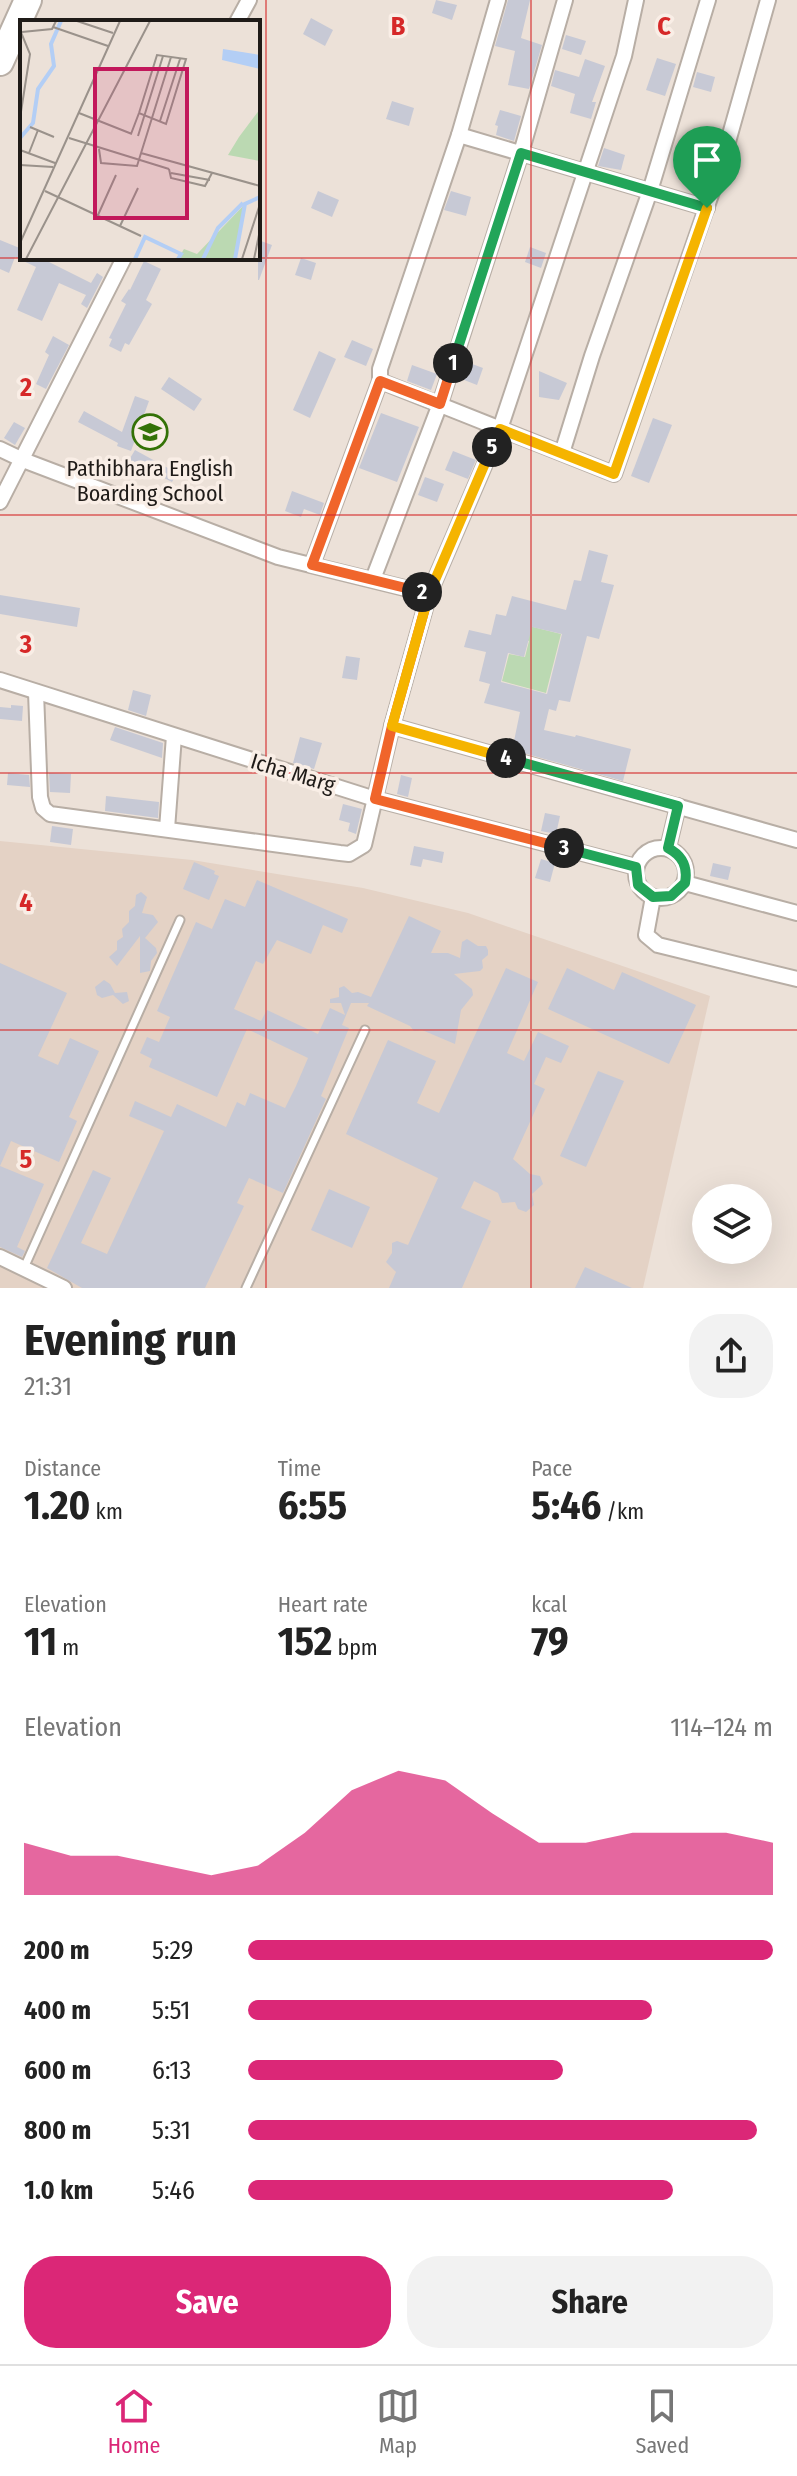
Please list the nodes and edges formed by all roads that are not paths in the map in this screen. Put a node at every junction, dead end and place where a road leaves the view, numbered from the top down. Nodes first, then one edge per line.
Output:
1 (28, 0) edge
2 (249, 0) edge
3 (498, 0) edge
4 (565, 0) edge
5 (636, 0) edge
6 (708, 0) edge
7 (768, 0) edge
8 (238, 20) edge
9 (0, 62) edge
10 (459, 135) junction
11 (521, 153) junction
12 (585, 171) junction
13 (650, 191) junction
14 (707, 208) junction
15 (123, 260) edge
16 (380, 381) junction
17 (440, 404) junction
18 (500, 429) junction
19 (0, 449) edge
20 (562, 453) junction
21 (23, 460) junction
22 (0, 502) edge
23 (312, 565) junction
24 (373, 579) junction
25 (429, 594) junction
26 (0, 680) edge
27 (36, 692) junction
28 (392, 726) junction
29 (174, 736) junction
30 (375, 799) junction
31 (678, 806) junction
32 (167, 829) junction
33 (797, 840) edge
34 (668, 848) junction
35 (636, 867) junction
36 (685, 883) junction
37 (653, 897) junction
38 (797, 913) edge
39 (180, 920) dead end
40 (797, 979) edge
41 (365, 1030) dead end
42 (0, 1257) edge
43 (24, 1269) junction
44 (64, 1288) edge
45 (246, 1288) edge

1 - 9 highway
2 - 8 street
3 - 10 street
4 - 11 street
5 - 12 street
6 - 13 street
7 - 14 street
10 - 11 street
10 - 16 street
11 - 12 street
11 - 17 street
12 - 13 street
12 - 18 street
13 - 14 street
13 - 20 street
14 - 20 street
15 - 21 street
16 - 17 street
16 - 23 street
17 - 18 street
17 - 24 street
18 - 20 street
18 - 25 street
19 - 21 street
21 - 22 street
21 - 23 street
23 - 24 street
24 - 25 street
25 - 28 street
26 - 27 street, Icha Marg
27 - 29 street, Icha Marg
27 - 32 street
28 - 30 street
28 - 31 street
29 - 30 street, Icha Marg
29 - 32 street
30 - 32 street
30 - 35 street, Icha Marg
31 - 33 street
31 - 34 street
34 - 35 street
34 - 36 street
35 - 37 street
36 - 37 street
36 - 38 street
37 - 40 street
39 - 43 lane
41 - 45 lane
42 - 43 street
43 - 44 street

